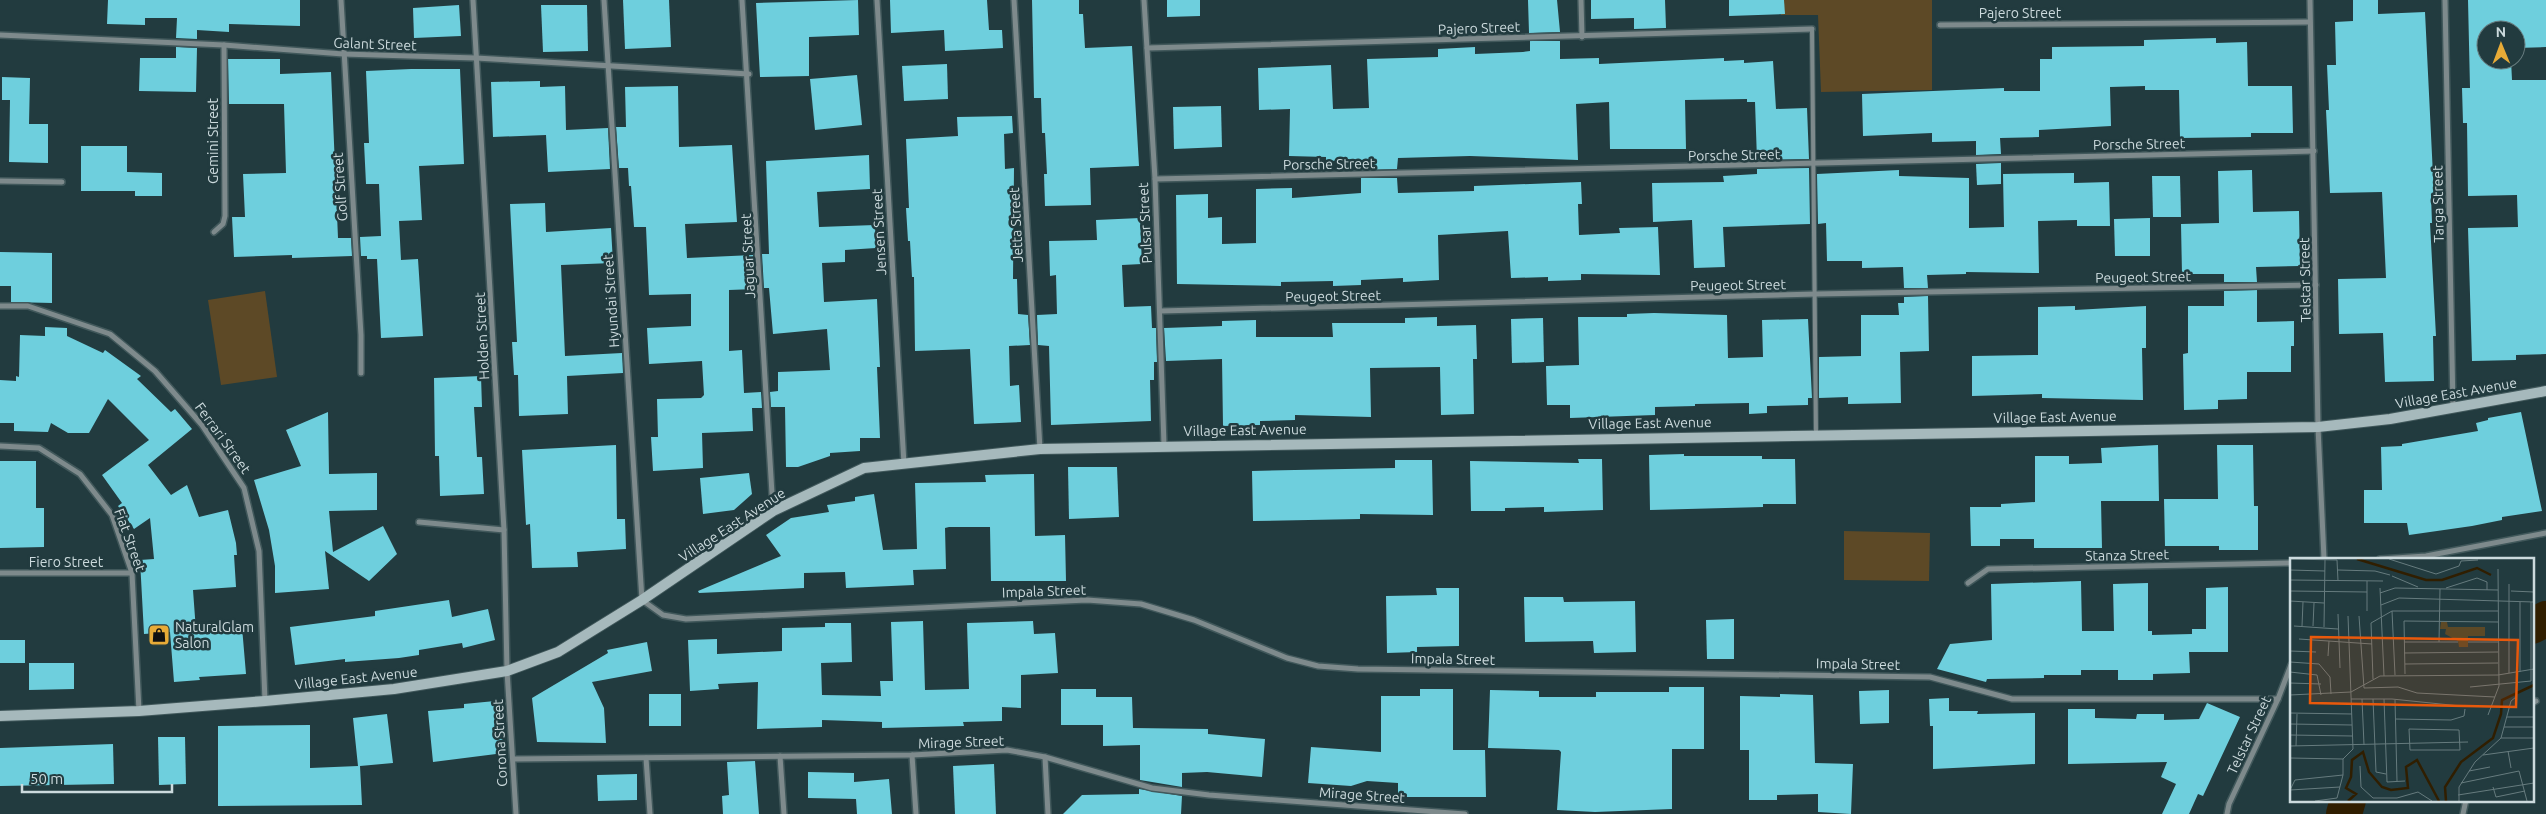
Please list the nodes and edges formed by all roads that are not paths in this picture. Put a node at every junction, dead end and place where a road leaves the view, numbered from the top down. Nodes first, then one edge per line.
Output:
1 (341, 0) edge
2 (472, 0) edge
3 (604, 0) edge
4 (742, 0) edge
5 (876, 0) edge
6 (1014, 0) edge
7 (1144, 0) edge
8 (1580, 0) edge
9 (2310, 0) edge
10 (2445, 0) edge
11 (2310, 22) junction
12 (1940, 25) dead end
13 (1812, 29) joint
14 (0, 35) edge
15 (1582, 37) junction
16 (224, 45) junction
17 (1146, 48) junction
18 (343, 54) junction
19 (476, 58) junction
20 (608, 65) junction
21 (749, 74) junction
22 (2314, 151) junction
23 (1814, 164) junction
24 (1155, 179) junction
25 (0, 181) edge
26 (62, 182) dead end
27 (214, 232) dead end
28 (2316, 285) junction
29 (1816, 294) junction
30 (0, 306) edge
31 (1160, 311) junction
32 (361, 373) dead end
33 (2546, 391) edge
34 (2453, 407) junction
35 (2318, 427) junction
36 (1816, 434) junction
37 (1164, 445) junction
38 (0, 446) edge
39 (1040, 449) junction
40 (904, 464) junction
41 (774, 511) junction
42 (419, 522) dead end
43 (504, 530) junction
44 (2546, 533) edge
45 (2324, 558) edge
46 (2395, 558) edge
47 (2290, 563) edge
48 (0, 573) edge
49 (132, 573) junction
50 (1968, 582) dead end
51 (642, 600) junction
52 (2290, 668) edge
53 (507, 671) junction
54 (2278, 699) junction
55 (265, 701) junction
56 (139, 711) junction
57 (0, 716) edge
58 (912, 755) junction
59 (780, 756) junction
60 (1045, 757) junction
61 (646, 758) junction
62 (513, 760) junction
63 (516, 814) edge
64 (650, 814) edge
65 (784, 814) edge
66 (916, 814) edge
67 (1048, 814) edge
68 (1465, 814) edge
69 (2227, 814) edge

1 - 18 street, Golf Street
2 - 19 street, Holden Street
3 - 20 street, Hyundai Street
4 - 21 street, Jaguar Street
5 - 40 street, Jensen Street
6 - 39 street, Jetta Street
7 - 17 street, Pulsar Street
8 - 15 street
9 - 11 street, Telstar Street
10 - 34 street, Targa Street
11 - 12 street, Pajero Street
11 - 22 street, Telstar Street
13 - 15 street, Pajero Street
13 - 23 lane
14 - 16 street, Galant Street
15 - 17 street, Pajero Street
16 - 18 street, Galant Street
16 - 27 street, Gemini Street
17 - 24 street, Pulsar Street
18 - 19 street, Galant Street
18 - 32 street, Golf Street
19 - 20 street, Galant Street
19 - 43 street, Holden Street
20 - 21 street, Galant Street
20 - 51 street, Hyundai Street
21 - 41 street, Jaguar Street
22 - 23 street, Porsche Street
22 - 28 street, Telstar Street
23 - 24 street, Porsche Street
23 - 29 lane
24 - 31 street, Pulsar Street
25 - 26 street
28 - 29 street, Peugeot Street
28 - 35 street, Telstar Street
29 - 31 street, Peugeot Street
29 - 36 lane
30 - 55 street, Ferrari Street
31 - 37 street, Pulsar Street
33 - 34 street, Village East Avenue
34 - 35 street, Village East Avenue
35 - 36 street, Village East Avenue
35 - 45 street, Telstar Street
36 - 37 street, Village East Avenue
37 - 39 street, Village East Avenue
38 - 49 street, Fiat Street
39 - 40 street, Village East Avenue
40 - 41 street, Village East Avenue
41 - 51 street, Village East Avenue
42 - 43 street
43 - 53 street, Holden Street
44 - 46 street
47 - 50 street, Stanza Street
48 - 49 street, Fiero Street
49 - 56 street, Fiat Street
51 - 53 street, Village East Avenue
51 - 54 street, Impala Street
52 - 54 street, Telstar Street
53 - 55 street, Village East Avenue
53 - 62 street, Corona Street
54 - 69 street, Telstar Street
55 - 56 street, Village East Avenue
56 - 57 street, Village East Avenue
58 - 59 street, Mirage Street
58 - 60 street, Mirage Street
58 - 66 street
59 - 61 street, Mirage Street
59 - 65 street
60 - 67 street
60 - 68 street, Mirage Street
61 - 62 street, Mirage Street
61 - 64 street
62 - 63 street, Corona Street

